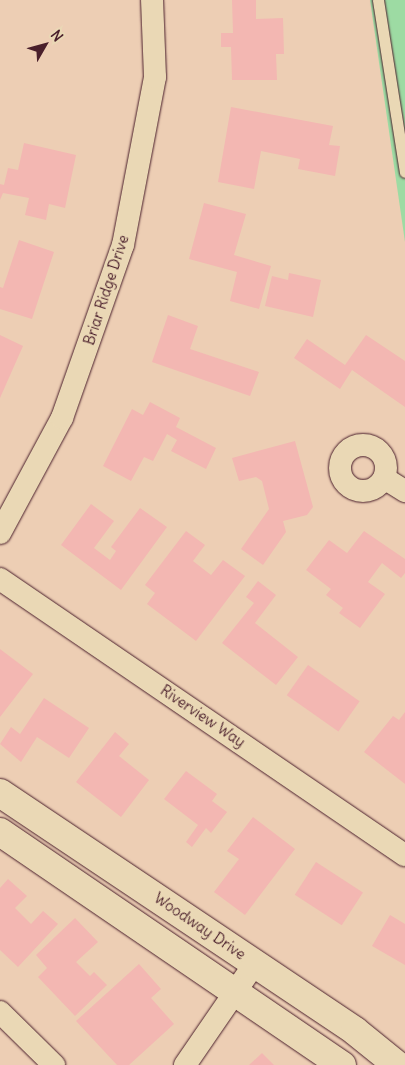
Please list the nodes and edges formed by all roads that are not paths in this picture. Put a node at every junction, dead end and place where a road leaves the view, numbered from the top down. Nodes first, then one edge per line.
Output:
1 (152, 0) edge
2 (378, 0) edge
3 (405, 172) edge
4 (384, 478) dead end
5 (405, 491) edge
6 (0, 533) edge
7 (0, 579) edge
8 (0, 793) edge
9 (0, 832) edge
10 (405, 856) edge
11 (255, 963) junction
12 (233, 994) junction
13 (0, 1012) edge
14 (54, 1065) edge
15 (184, 1065) edge
16 (342, 1065) edge
17 (397, 1065) edge

1 - 6 street, Briar Ridge Drive
2 - 3 lane
4 - 5 street
7 - 10 street, Riverview Way
8 - 11 main road, Woodway Drive
9 - 12 main road
11 - 12 street
11 - 17 main road, Woodway Drive
12 - 15 street
12 - 16 main road
13 - 14 street

